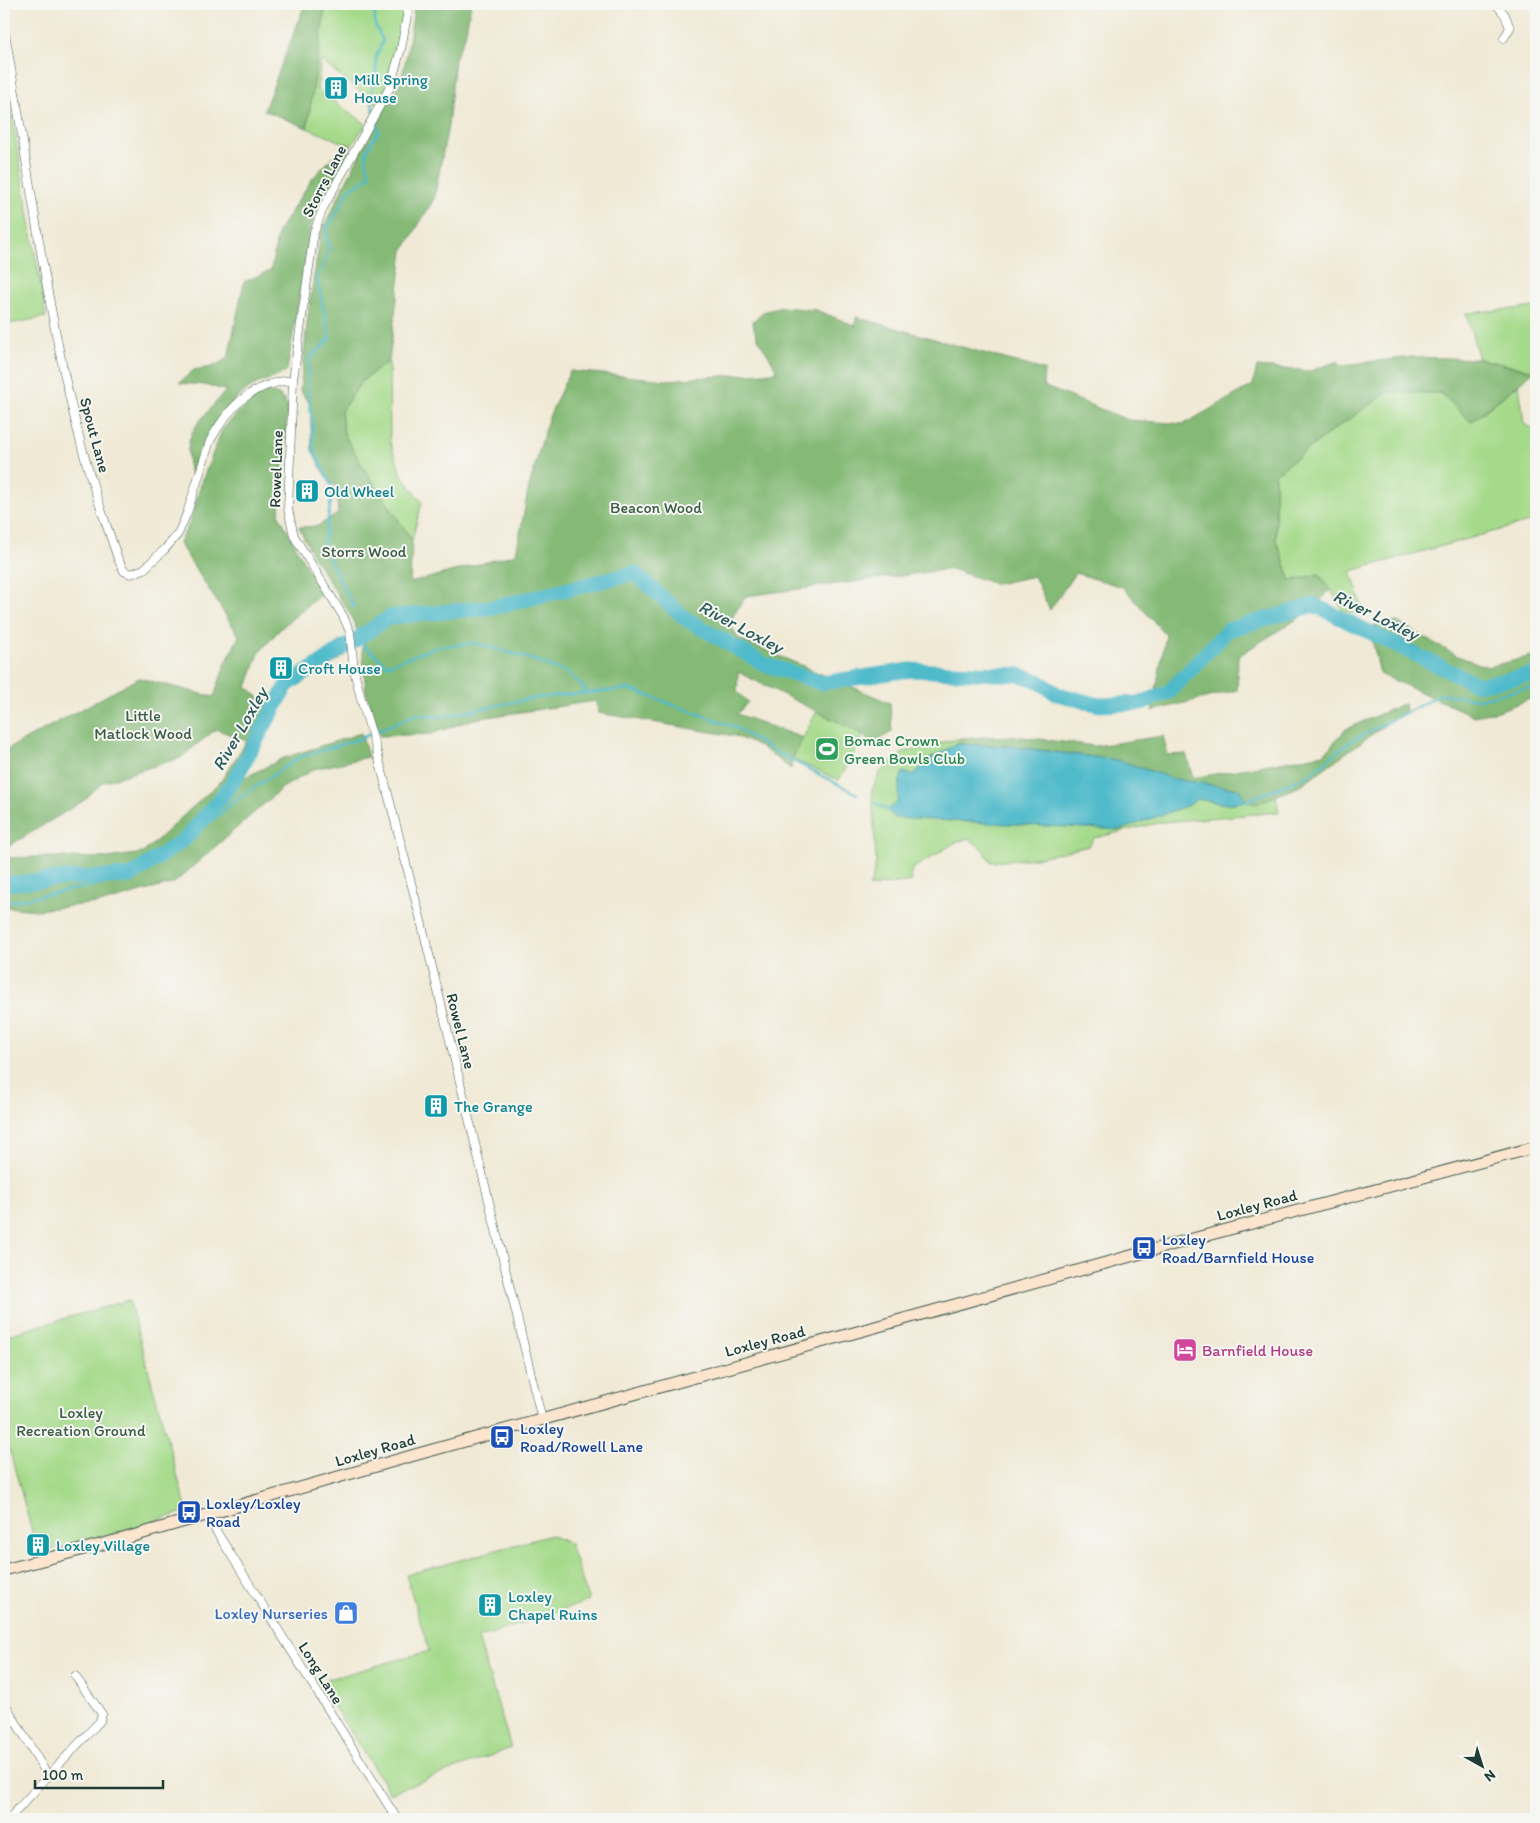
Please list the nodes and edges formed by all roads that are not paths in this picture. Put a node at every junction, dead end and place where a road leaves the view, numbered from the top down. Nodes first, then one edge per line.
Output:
1 (408, 4) edge
2 (1496, 4) edge
3 (4, 28) edge
4 (1504, 38) dead end
5 (293, 380) junction
6 (1536, 1147) edge
7 (542, 1420) junction
8 (206, 1515) junction
9 (4, 1570) edge
10 (75, 1676) dead end
11 (4, 1702) edge
12 (12, 1718) junction
13 (4, 1722) edge
14 (48, 1776) junction
15 (9, 1819) edge
16 (397, 1819) edge

1 - 5 street, Storrs Lane
2 - 4 street
3 - 5 street, Spout Lane
5 - 7 street, Rowel Lane
6 - 7 main road, Loxley Road
7 - 8 main road, Loxley Road
8 - 9 main road, Loxley Road
8 - 16 street, Long Lane
10 - 14 street
11 - 12 street
12 - 13 street
12 - 14 street
14 - 15 street

